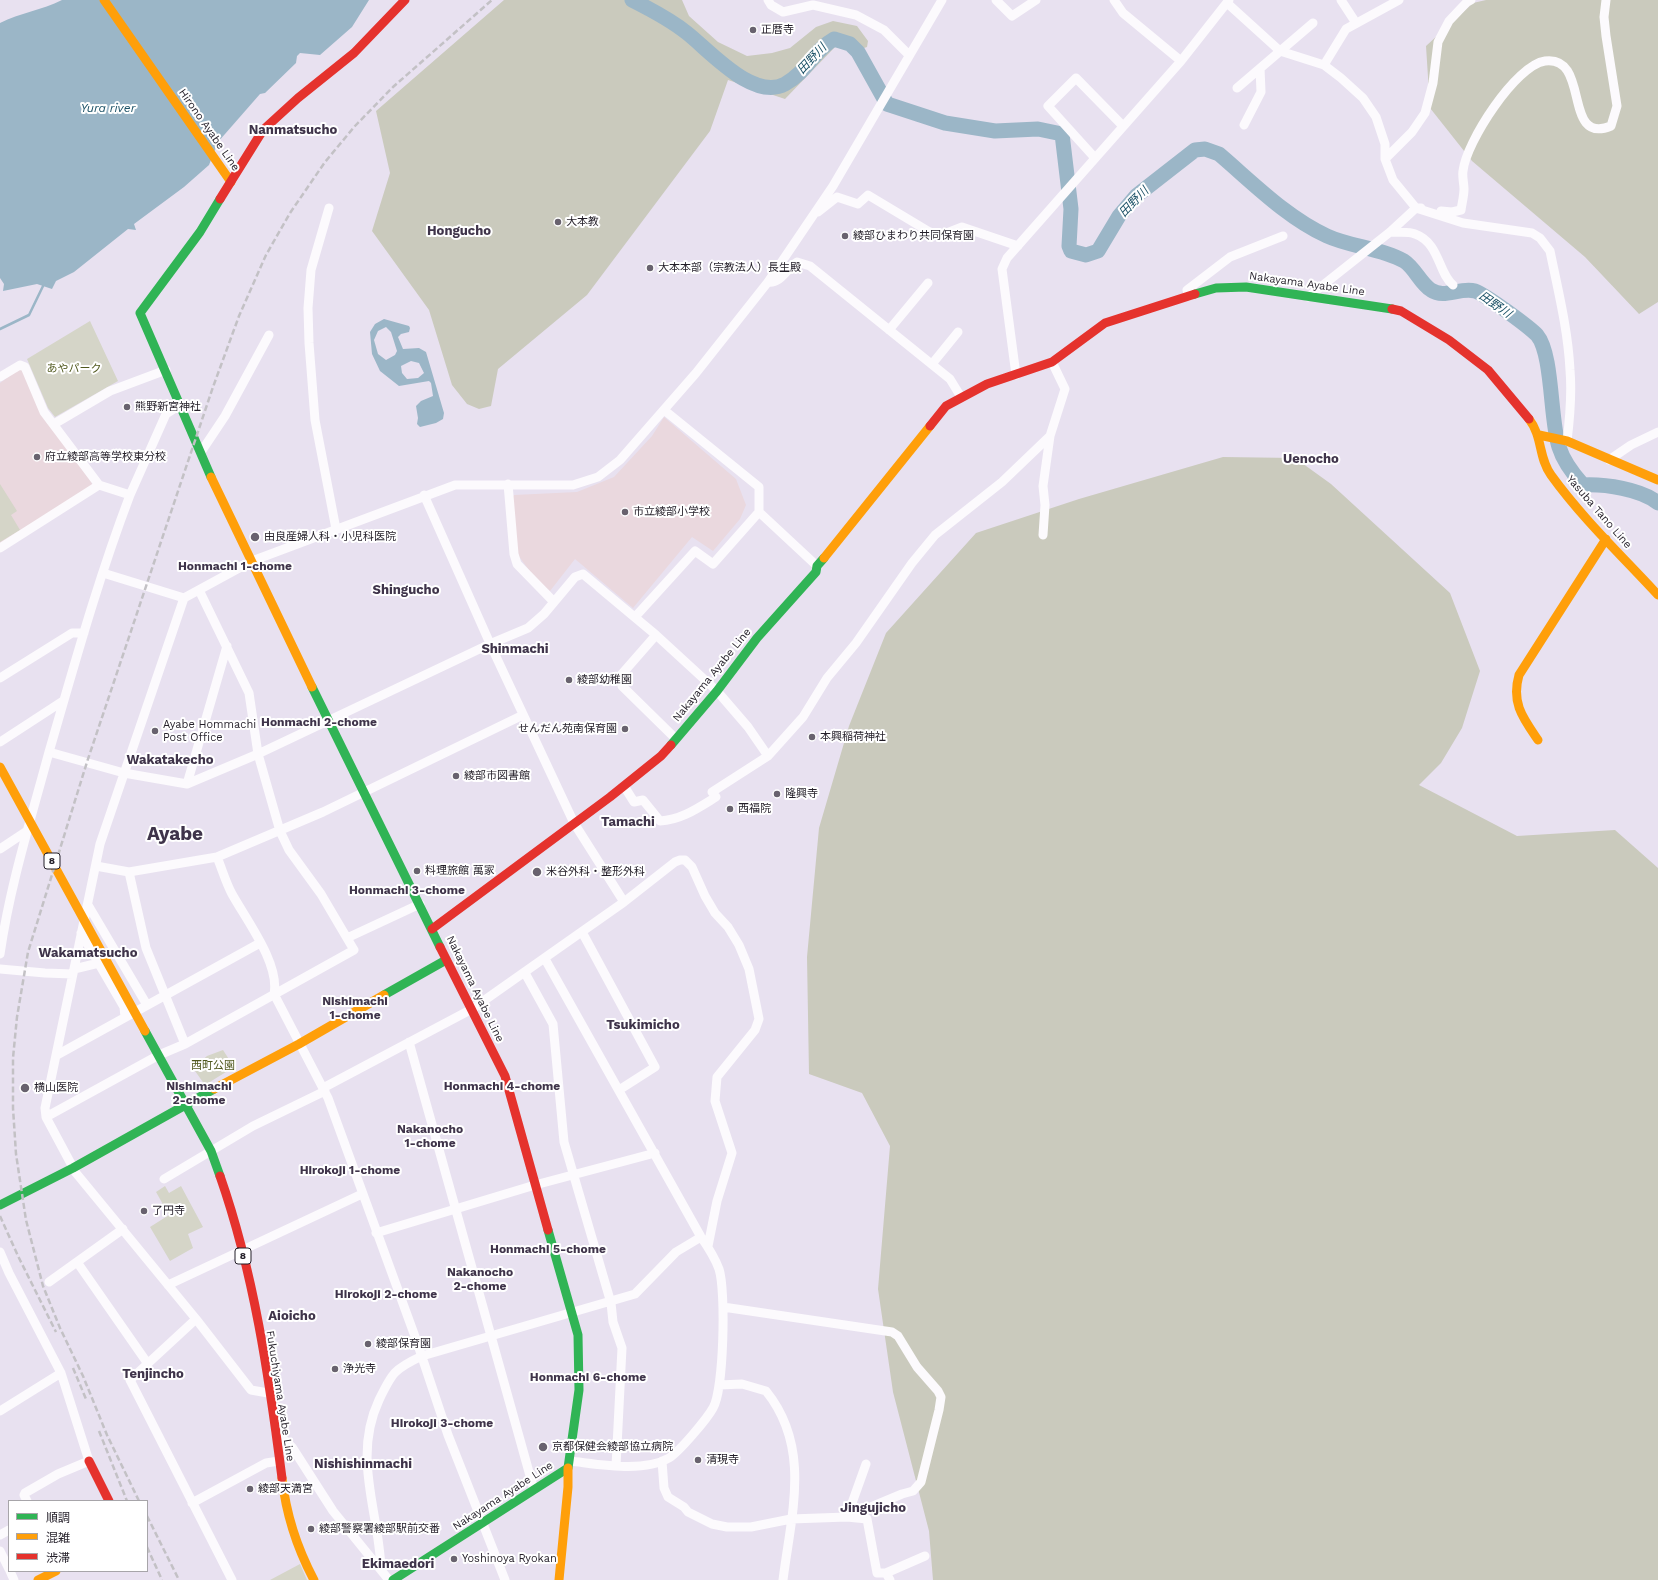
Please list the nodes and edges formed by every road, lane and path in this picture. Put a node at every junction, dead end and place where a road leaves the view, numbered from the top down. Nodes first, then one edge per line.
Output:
1 (104, 0) edge
2 (406, 0) edge
3 (768, 0) edge
4 (942, 0) edge
5 (996, 0) edge
6 (1036, 0) edge
7 (1114, 0) edge
8 (1341, 0) edge
9 (1470, 0) edge
10 (1606, 0) edge
11 (1395, 1) edge
12 (815, 2) edge
13 (1228, 2) edge
14 (1313, 23) dead end
15 (1356, 23) junction
16 (1280, 51) junction
17 (909, 55) junction
18 (1181, 61) junction
19 (1324, 65) junction
20 (1260, 68) junction
21 (1237, 88) dead end
22 (1244, 125) dead end
23 (1123, 126) junction
24 (1094, 158) junction
25 (1385, 159) junction
26 (231, 182) junction
27 (329, 208) dead end
28 (1416, 208) junction
29 (812, 216) junction
30 (1390, 232) junction
31 (1283, 236) dead end
32 (1018, 246) junction
33 (768, 282) junction
34 (928, 283) dead end
35 (1453, 285) dead end
36 (1189, 296) junction
37 (1308, 297) junction
38 (889, 330) junction
39 (958, 332) dead end
40 (269, 335) dead end
41 (1052, 362) junction
42 (932, 364) junction
43 (166, 370) junction
44 (1016, 374) junction
45 (0, 377) edge
46 (961, 396) junction
47 (180, 405) junction
48 (664, 410) junction
49 (54, 424) junction
50 (1658, 432) edge
51 (1539, 435) junction
52 (1050, 436) junction
53 (1564, 440) junction
54 (201, 452) junction
55 (1609, 460) junction
56 (1658, 480) edge
57 (99, 484) junction
58 (508, 484) junction
59 (130, 495) junction
60 (424, 495) junction
61 (759, 512) junction
62 (336, 529) junction
63 (1043, 534) dead end
64 (1606, 539) junction
65 (0, 548) edge
66 (252, 561) junction
67 (817, 566) junction
68 (102, 573) junction
69 (199, 590) junction
70 (1658, 595) edge
71 (184, 598) junction
72 (554, 602) junction
73 (635, 617) junction
74 (84, 633) junction
75 (656, 635) junction
76 (490, 644) junction
77 (227, 646) junction
78 (0, 678) edge
79 (717, 691) junction
80 (63, 701) junction
81 (523, 715) junction
82 (329, 720) junction
83 (676, 738) junction
84 (1538, 740) dead end
85 (0, 742) edge
86 (49, 752) junction
87 (258, 754) junction
88 (768, 756) junction
89 (0, 767) edge
90 (124, 773) junction
91 (187, 784) junction
92 (624, 786) junction
93 (364, 792) junction
94 (574, 823) junction
95 (27, 831) junction
96 (280, 831) junction
97 (0, 849) edge
98 (217, 857) junction
99 (96, 866) junction
100 (129, 872) junction
101 (624, 902) junction
102 (420, 904) junction
103 (88, 905) junction
104 (432, 929) junction
105 (582, 932) junction
106 (82, 933) junction
107 (347, 938) junction
108 (260, 943) junction
109 (0, 954) edge
110 (545, 959) junction
111 (102, 960) junction
112 (446, 960) junction
113 (0, 969) edge
114 (73, 972) junction
115 (525, 973) junction
116 (166, 994) junction
117 (274, 994) junction
118 (147, 1005) junction
119 (472, 1009) junction
120 (135, 1012) junction
121 (125, 1017) junction
122 (409, 1042) junction
123 (185, 1044) junction
124 (299, 1044) junction
125 (57, 1055) junction
126 (159, 1055) junction
127 (324, 1089) junction
128 (619, 1090) junction
129 (186, 1104) junction
130 (46, 1117) junction
131 (211, 1151) junction
132 (655, 1153) junction
133 (73, 1168) junction
134 (575, 1175) junction
135 (164, 1179) dead end
136 (535, 1185) junction
137 (362, 1194) junction
138 (1, 1203) edge
139 (455, 1209) junction
140 (123, 1229) junction
141 (376, 1233) junction
142 (701, 1237) junction
143 (708, 1246) junction
144 (242, 1250) junction
145 (0, 1252) edge
146 (77, 1262) junction
147 (49, 1282) dead end
148 (168, 1285) junction
149 (611, 1303) junction
150 (723, 1307) junction
151 (572, 1312) junction
152 (196, 1319) junction
153 (491, 1336) junction
154 (422, 1356) junction
155 (148, 1364) junction
156 (62, 1373) junction
157 (720, 1385) junction
158 (268, 1393) junction
159 (0, 1411) edge
160 (276, 1432) junction
161 (89, 1461) junction
162 (279, 1461) junction
163 (662, 1461) junction
164 (569, 1464) junction
165 (866, 1464) dead end
166 (616, 1466) junction
167 (534, 1490) junction
168 (26, 1500) edge
169 (108, 1500) edge
170 (192, 1503) junction
171 (847, 1517) junction
172 (791, 1519) junction
173 (484, 1522) junction
174 (0, 1551) edge
175 (925, 1556) dead end
176 (8, 1566) edge
177 (381, 1569) junction
178 (54, 1572) edge
179 (888, 1577) edge
180 (38, 1580) edge
181 (232, 1580) edge
182 (314, 1580) edge
183 (389, 1580) edge
184 (393, 1580) edge
185 (505, 1580) edge
186 (558, 1580) edge
187 (783, 1580) edge

1 - 26 main road, Hirono Ayabe Line
2 - 26 main road, Hirono Ayabe Line
3 - 12 street
4 - 17 street
5 - 6 street
7 - 18 street
8 - 15 street
9 - 25 street
10 - 28 street
11 - 15 street
12 - 17 street
13 - 16 street
13 - 18 street
14 - 16 street
15 - 19 street
16 - 19 street
16 - 20 street
17 - 29 street
18 - 23 street
19 - 25 street
20 - 21 street
20 - 22 street
23 - 24 street
23 - 24 street
24 - 32 street
25 - 28 street
26 - 43 main road
27 - 62 street
28 - 30 street
28 - 53 street
29 - 32 street
29 - 33 street
30 - 35 street
30 - 37 street
31 - 36 street
32 - 44 street
33 - 38 street
33 - 48 street
34 - 38 street
36 - 37 main road, Nakayama Ayabe Line
36 - 41 main road, Nakayama Ayabe Line
37 - 51 main road, Nakayama Ayabe Line
38 - 42 street
39 - 42 street
40 - 54 street
41 - 44 main road, Nakayama Ayabe Line
41 - 52 street
42 - 46 street
43 - 47 main road
43 - 49 street
44 - 46 main road, Nakayama Ayabe Line
45 - 49 street
46 - 67 main road, Nakayama Ayabe Line
47 - 54 main road
47 - 59 street
48 - 58 street
48 - 61 street
49 - 57 street
50 - 55 street
51 - 53 main road
51 - 64 main road, Yasuba Tano Line
52 - 63 street
52 - 88 street
53 - 55 main road
54 - 66 main road
55 - 56 main road
57 - 59 street
57 - 65 street
58 - 60 street
58 - 72 street
59 - 68 street
60 - 62 street
60 - 76 street
61 - 67 street
61 - 73 street
62 - 66 street
64 - 70 main road, Yasuba Tano Line
64 - 84 main road
66 - 69 street
66 - 82 main road
67 - 79 main road, Nakayama Ayabe Line
68 - 71 street
68 - 74 street
69 - 71 street
69 - 77 street
71 - 90 street
72 - 73 street
72 - 76 street
73 - 75 street
74 - 78 street
74 - 80 street
75 - 79 street
75 - 83 street
76 - 81 street
76 - 82 street
77 - 87 street
77 - 91 street
79 - 83 main road, Nakayama Ayabe Line
79 - 88 street
80 - 85 street
80 - 86 street
81 - 93 street
81 - 94 street
82 - 87 street
82 - 93 main road
83 - 92 main road, Nakayama Ayabe Line
86 - 90 street
86 - 95 street
87 - 91 street
87 - 96 street
88 - 92 street
89 - 111 main road, Fukuchiyama Ayabe Line / 8
90 - 91 street
90 - 99 street
92 - 94 main road, Nakayama Ayabe Line
93 - 96 street
93 - 102 main road
94 - 101 street
94 - 104 main road, Nakayama Ayabe Line
95 - 97 street
95 - 109 street
96 - 98 street
96 - 107 street
98 - 100 street
98 - 108 street
99 - 100 street
99 - 103 street
100 - 116 street
101 - 105 street
101 - 143 street
102 - 104 main road
102 - 107 street
103 - 106 street
103 - 118 street
104 - 112 main road, Nakayama Ayabe Line
105 - 110 street
105 - 128 street
106 - 111 street
106 - 114 street
107 - 117 street
108 - 116 street
108 - 117 street
110 - 115 street
110 - 128 street
111 - 114 street
111 - 120 main road, Fukuchiyama Ayabe Line / 8
111 - 121 street
112 - 119 main road, Nakayama Ayabe Line
112 - 124 main road
113 - 114 street
114 - 125 street
115 - 119 street
115 - 134 street
116 - 118 street
116 - 123 street
117 - 123 street
117 - 124 street
118 - 120 street
119 - 122 street
119 - 136 main road, Nakayama Ayabe Line
120 - 121 street
120 - 126 main road, Fukuchiyama Ayabe Line / 8
121 - 125 street
122 - 127 street
122 - 139 street
123 - 126 street
124 - 127 street
124 - 129 main road
125 - 130 street
126 - 129 main road, Fukuchiyama Ayabe Line / 8
126 - 130 street
127 - 131 street
127 - 137 street
128 - 132 street
129 - 131 main road, Fukuchiyama Ayabe Line / 8
129 - 133 main road
130 - 133 street
131 - 135 street
131 - 144 main road, Fukuchiyama Ayabe Line / 8
132 - 134 street
132 - 142 street
133 - 138 main road
133 - 140 street
134 - 136 street
134 - 149 street
136 - 139 street
136 - 151 main road, Nakayama Ayabe Line
137 - 141 street
137 - 144 street
139 - 141 street
139 - 153 street
140 - 146 street
140 - 148 street
141 - 154 street
142 - 143 street
142 - 149 street
143 - 150 street
144 - 148 street
144 - 158 main road, Fukuchiyama Ayabe Line / 8
145 - 156 street
146 - 147 street
146 - 155 street
148 - 152 street
149 - 151 street
149 - 166 street
150 - 157 street
150 - 171 street
151 - 153 street
151 - 164 main road, Nakayama Ayabe Line
152 - 155 street
152 - 158 street
153 - 154 street
153 - 167 street
154 - 173 street
154 - 177 street
155 - 170 street
156 - 159 street
156 - 161 street
157 - 163 street
157 - 172 street
158 - 160 main road, Fukuchiyama Ayabe Line / 8
160 - 162 main road, Fukuchiyama Ayabe Line / 8
160 - 177 street
161 - 168 street
161 - 169 main road
162 - 170 street
162 - 182 main road, Fukuchiyama Ayabe Line / 8
163 - 166 street
163 - 172 street
164 - 166 street
164 - 167 main road, Nakayama Ayabe Line
164 - 186 main road
165 - 171 street
167 - 173 main road, Nakayama Ayabe Line
170 - 181 street
171 - 172 street
171 - 179 street
172 - 187 street
173 - 184 main road, Nakayama Ayabe Line
173 - 185 street
174 - 176 street
175 - 179 street
177 - 183 street
178 - 180 main road

